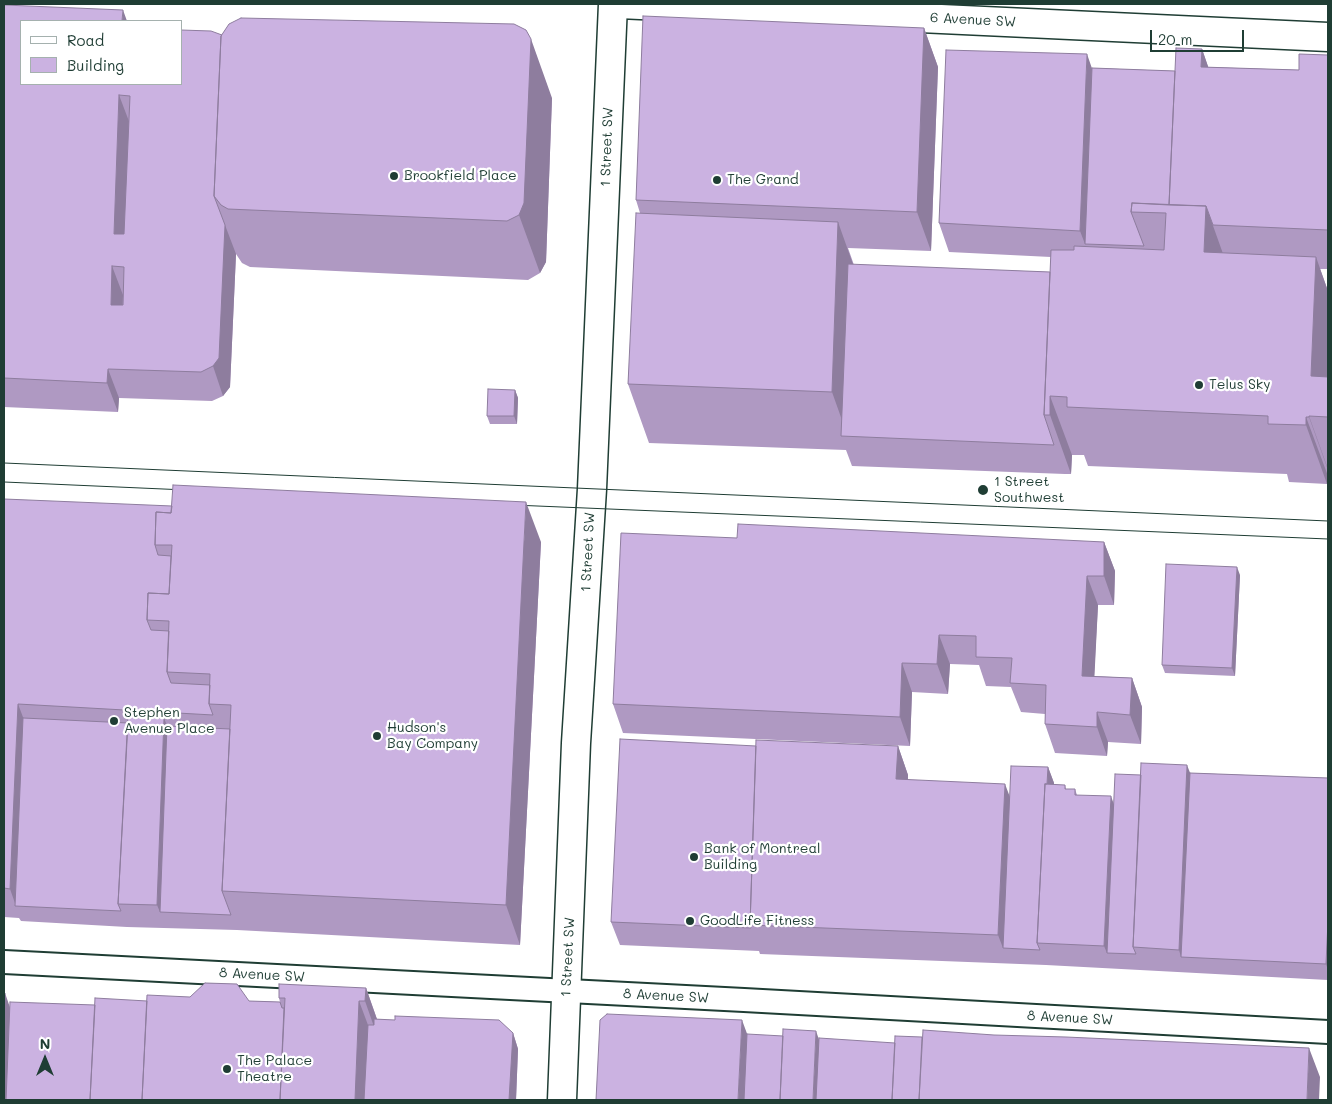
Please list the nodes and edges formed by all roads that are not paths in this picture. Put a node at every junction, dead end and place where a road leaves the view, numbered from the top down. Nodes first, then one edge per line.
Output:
1 (613, 4) edge
2 (619, 4) edge
3 (1328, 37) edge
4 (4, 962) edge
5 (566, 991) junction
6 (1328, 1032) edge
7 (562, 1100) edge

1 - 5 street, 1 Street SW
2 - 3 street, 6 Avenue SW
4 - 5 street, 8 Avenue SW
5 - 6 street, 8 Avenue SW
5 - 7 street, 1 Street SW

